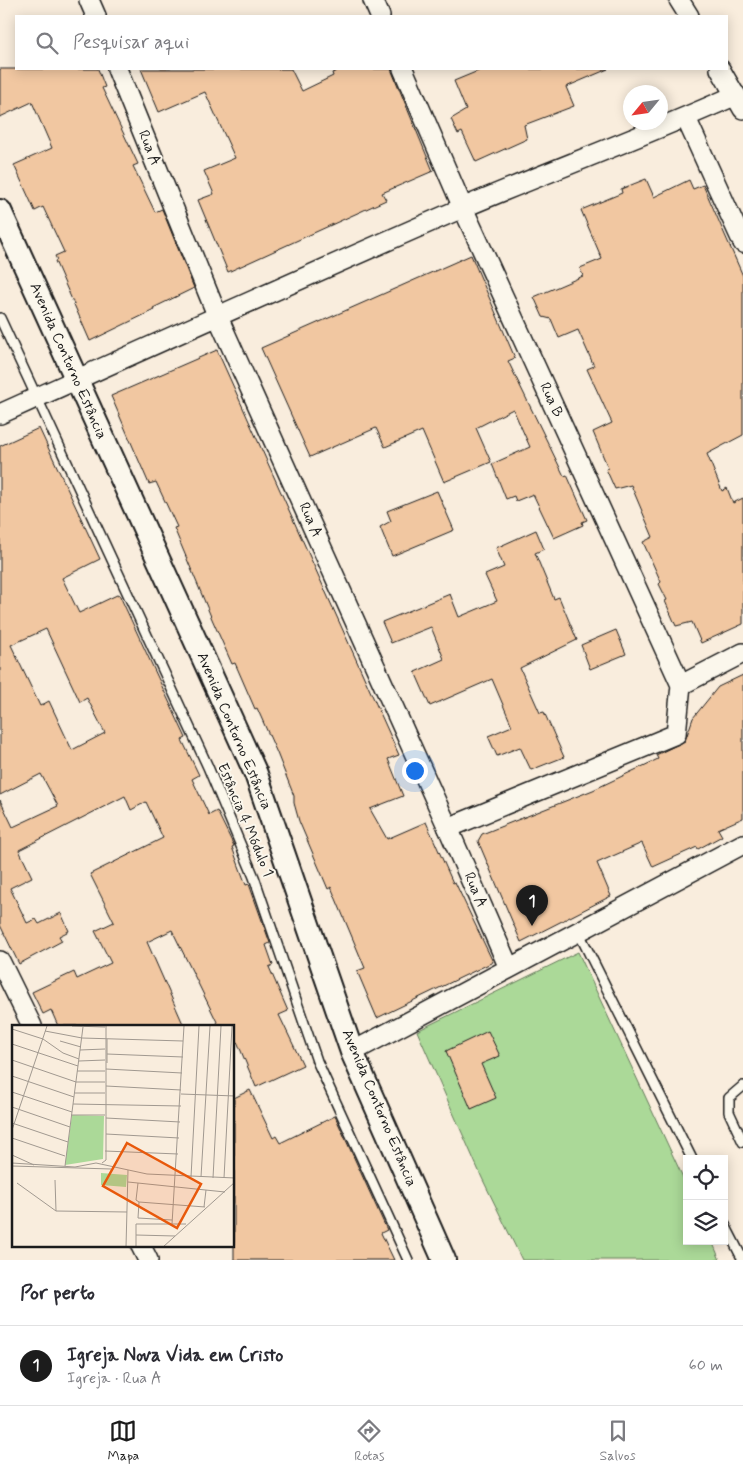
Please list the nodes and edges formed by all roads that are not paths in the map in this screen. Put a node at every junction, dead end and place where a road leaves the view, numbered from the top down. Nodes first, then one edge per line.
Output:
1 (89, 0) edge
2 (373, 0) edge
3 (679, 0) edge
4 (96, 15) edge
5 (380, 15) edge
6 (688, 15) edge
7 (117, 70) edge
8 (403, 70) edge
9 (721, 70) edge
10 (739, 102) edge
11 (686, 118) junction
12 (463, 208) junction
13 (0, 211) edge
14 (743, 243) edge
15 (217, 314) junction
16 (0, 318) edge
17 (75, 378) junction
18 (36, 398) junction
19 (0, 414) edge
20 (743, 653) edge
21 (681, 685) junction
22 (448, 828) junction
23 (743, 844) edge
24 (578, 931) junction
25 (0, 961) edge
26 (509, 968) junction
27 (32, 1025) edge
28 (352, 1052) junction
29 (743, 1086) edge
30 (743, 1142) edge
31 (690, 1155) edge
32 (728, 1231) edge
33 (142, 1248) edge
34 (148, 1260) edge
35 (408, 1260) edge
36 (444, 1260) edge
37 (743, 1260) edge

1 - 4 street
2 - 5 street
3 - 6 street
7 - 15 street, Rua A
8 - 12 street, Rua B
9 - 10 street
10 - 11 street
11 - 12 street
11 - 14 street
12 - 15 street
12 - 21 street, Rua B
13 - 17 street, Avenida Contorno Estância
15 - 17 street
15 - 22 street, Rua A
16 - 18 lane, Estância 4 Módulo 1
17 - 18 street
17 - 28 street, Avenida Contorno Estância
18 - 19 street
18 - 35 lane, Estância 4 Módulo 1
20 - 21 street
21 - 22 street
22 - 26 street, Rua A
23 - 24 street
24 - 26 street
24 - 31 lane
25 - 27 street
26 - 28 street
28 - 36 street, Avenida Contorno Estância
29 - 30 lane
32 - 37 lane
33 - 34 street

